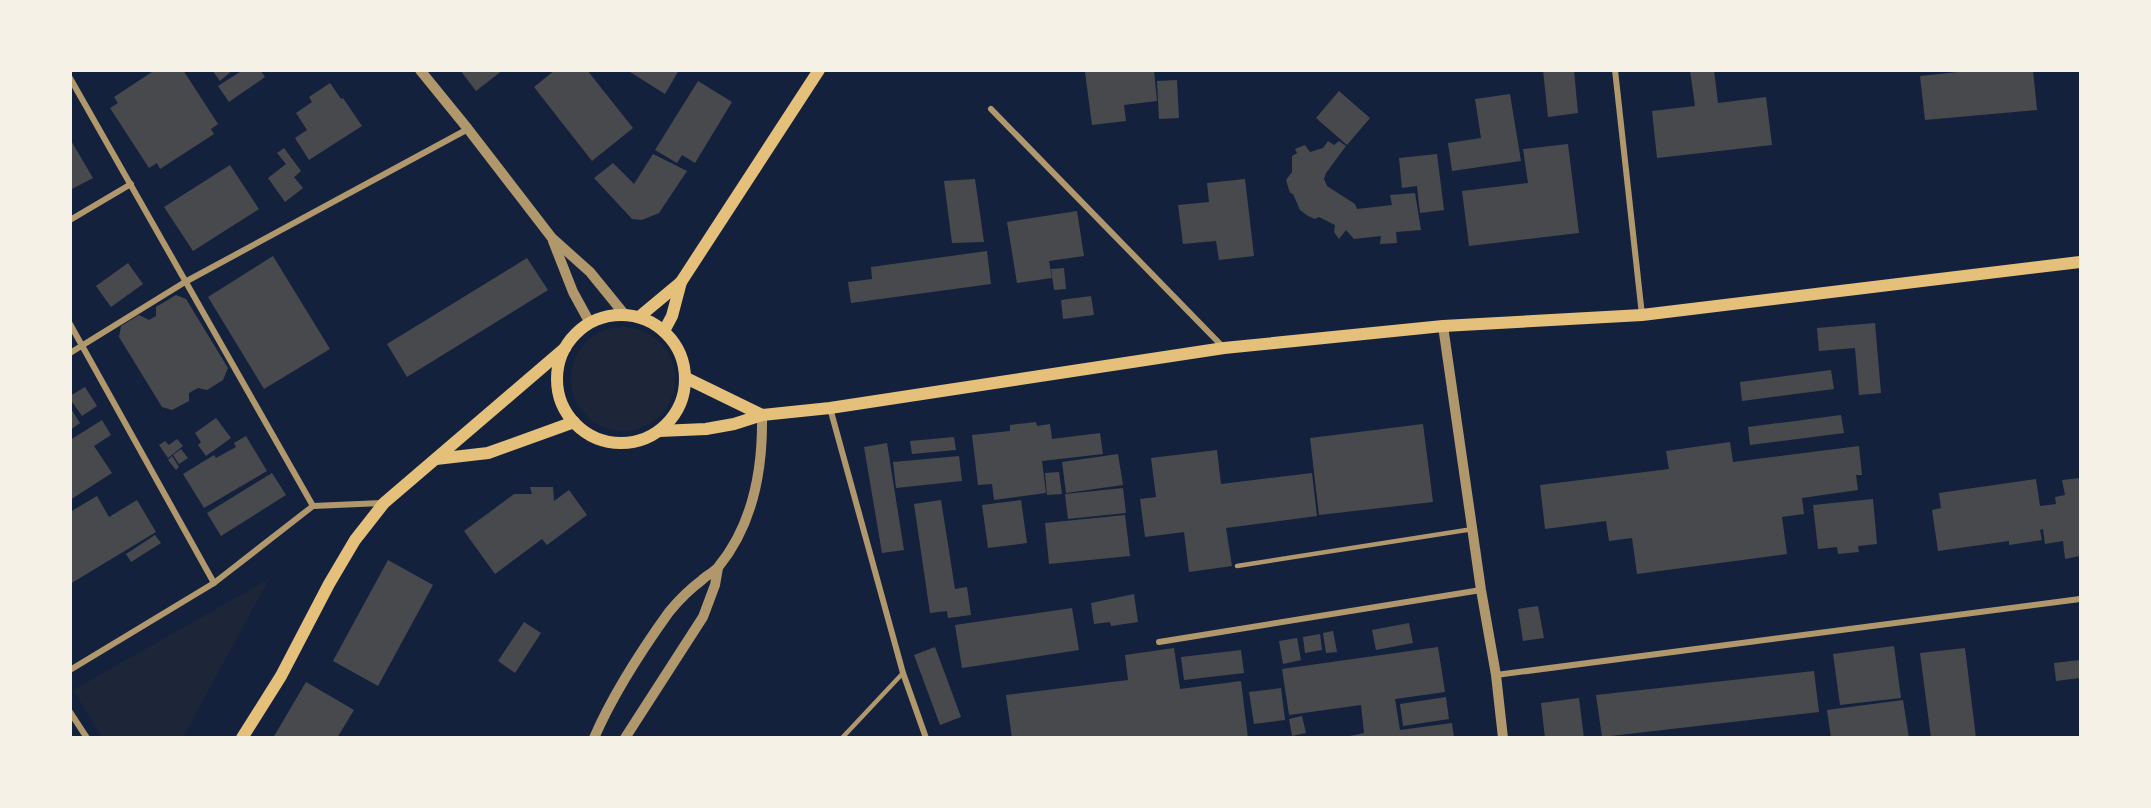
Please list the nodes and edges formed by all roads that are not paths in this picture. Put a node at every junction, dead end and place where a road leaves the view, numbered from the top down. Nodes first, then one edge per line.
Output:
1 (420, 70) edge
2 (819, 70) edge
3 (1615, 70) edge
4 (70, 78) edge
5 (991, 109) dead end
6 (468, 129) junction
7 (130, 184) junction
8 (70, 220) edge
9 (552, 238) junction
10 (2080, 262) edge
11 (185, 282) junction
12 (681, 282) junction
13 (625, 315) junction
14 (1642, 315) junction
15 (639, 317) junction
16 (590, 323) junction
17 (70, 324) edge
18 (1443, 326) junction
19 (664, 331) junction
20 (82, 345) junction
21 (566, 348) junction
22 (1224, 348) junction
23 (70, 354) edge
24 (686, 378) junction
25 (830, 408) junction
26 (762, 415) junction
27 (574, 423) junction
28 (659, 431) junction
29 (434, 459) junction
30 (384, 503) junction
31 (313, 506) junction
32 (1473, 529) junction
33 (1237, 566) dead end
34 (718, 568) junction
35 (214, 582) junction
36 (1481, 590) junction
37 (2080, 599) edge
38 (1159, 642) dead end
39 (70, 670) edge
40 (903, 673) junction
41 (1496, 675) junction
42 (70, 712) edge
43 (87, 738) edge
44 (243, 738) edge
45 (594, 738) edge
46 (625, 738) edge
47 (842, 738) edge
48 (926, 738) edge
49 (1503, 738) edge

1 - 6 street
2 - 12 main road
3 - 14 street
4 - 7 street
5 - 22 street
6 - 9 street
6 - 11 street
7 - 8 street
7 - 11 street
9 - 13 street
9 - 16 street
10 - 14 main road
11 - 20 street
11 - 31 street
12 - 15 main road
12 - 19 main road
13 - 15 main road
13 - 16 main road
14 - 18 main road
15 - 19 main road
16 - 21 main road
17 - 20 street
18 - 22 main road
18 - 32 street
19 - 24 main road
20 - 23 street
20 - 35 street
21 - 27 main road
21 - 29 main road
22 - 25 main road
24 - 26 main road
24 - 28 main road
25 - 26 main road
25 - 40 street
26 - 28 main road
26 - 34 street
27 - 28 main road
27 - 29 main road
29 - 30 main road
30 - 31 street
30 - 44 main road
31 - 35 street
32 - 33 lane
32 - 36 street
34 - 45 street
34 - 46 street
35 - 39 street
36 - 38 street
36 - 41 street
37 - 41 street
40 - 47 lane
40 - 48 street
41 - 49 street
42 - 43 street

